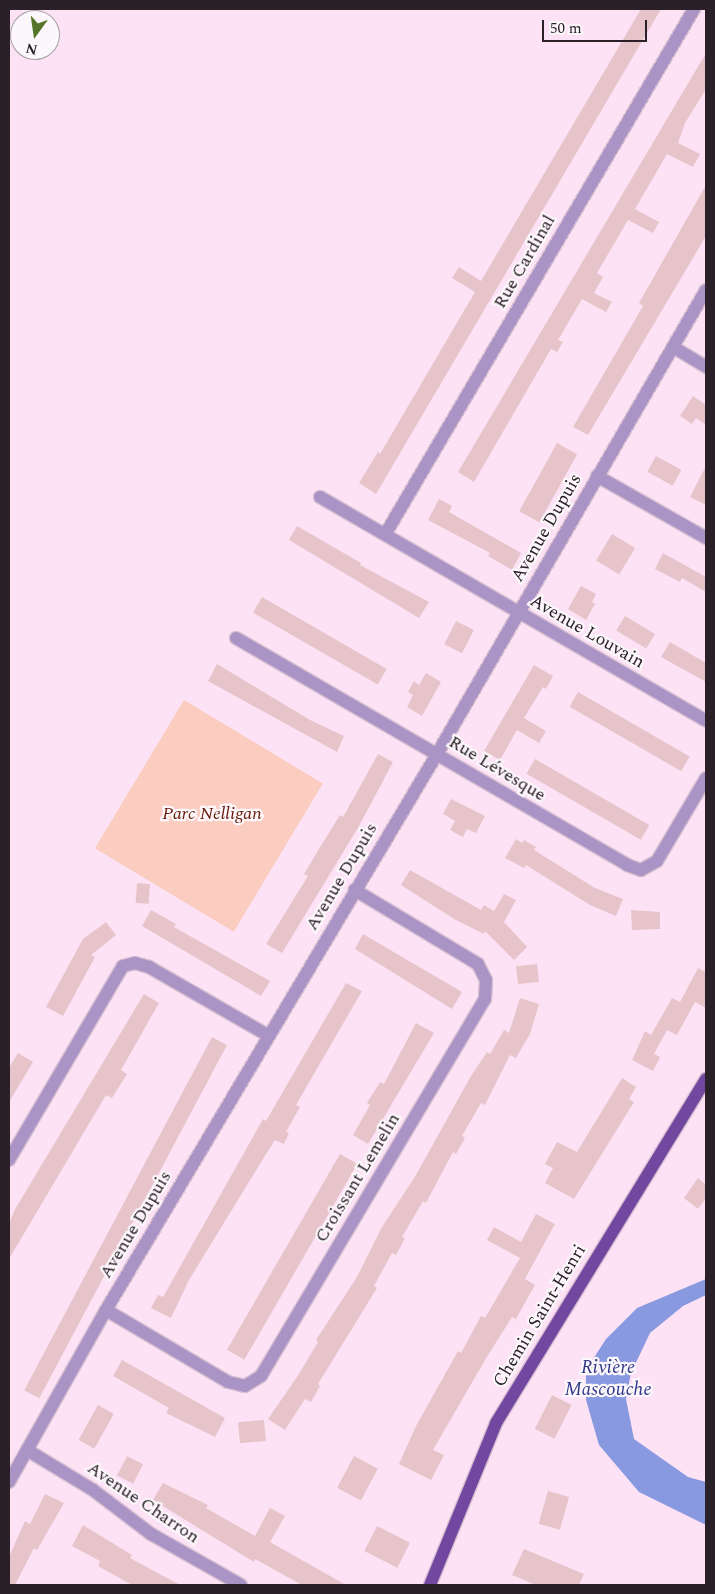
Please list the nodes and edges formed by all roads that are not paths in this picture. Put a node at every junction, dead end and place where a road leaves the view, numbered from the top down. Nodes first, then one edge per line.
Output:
1 (694, 9) edge
2 (706, 290) edge
3 (673, 347) junction
4 (706, 367) edge
5 (598, 476) junction
6 (320, 497) dead end
7 (386, 533) junction
8 (706, 538) edge
9 (518, 612) junction
10 (236, 638) dead end
11 (706, 721) edge
12 (436, 754) junction
13 (706, 778) edge
14 (355, 890) junction
15 (269, 1036) junction
16 (706, 1079) edge
17 (9, 1160) edge
18 (106, 1310) junction
19 (27, 1450) junction
20 (9, 1482) edge
21 (241, 1585) edge
22 (430, 1585) edge

1 - 7 street, Rue Cardinal
2 - 3 street, Avenue Dupuis
3 - 4 street
3 - 5 street, Avenue Dupuis
5 - 8 street
5 - 9 street, Avenue Dupuis
6 - 7 street, Avenue Louvain
7 - 9 street, Avenue Louvain
9 - 11 street, Avenue Louvain
9 - 12 street, Avenue Dupuis
10 - 12 street, Rue Lévesque
12 - 13 street, Rue Lévesque
12 - 14 street, Avenue Dupuis
14 - 15 street, Avenue Dupuis
14 - 18 street, Croissant Lemelin
15 - 17 street
15 - 18 street, Avenue Dupuis
16 - 22 main road, Chemin Saint-Henri
18 - 19 street, Avenue Dupuis
19 - 20 street, Avenue Dupuis
19 - 21 street, Avenue Charron

